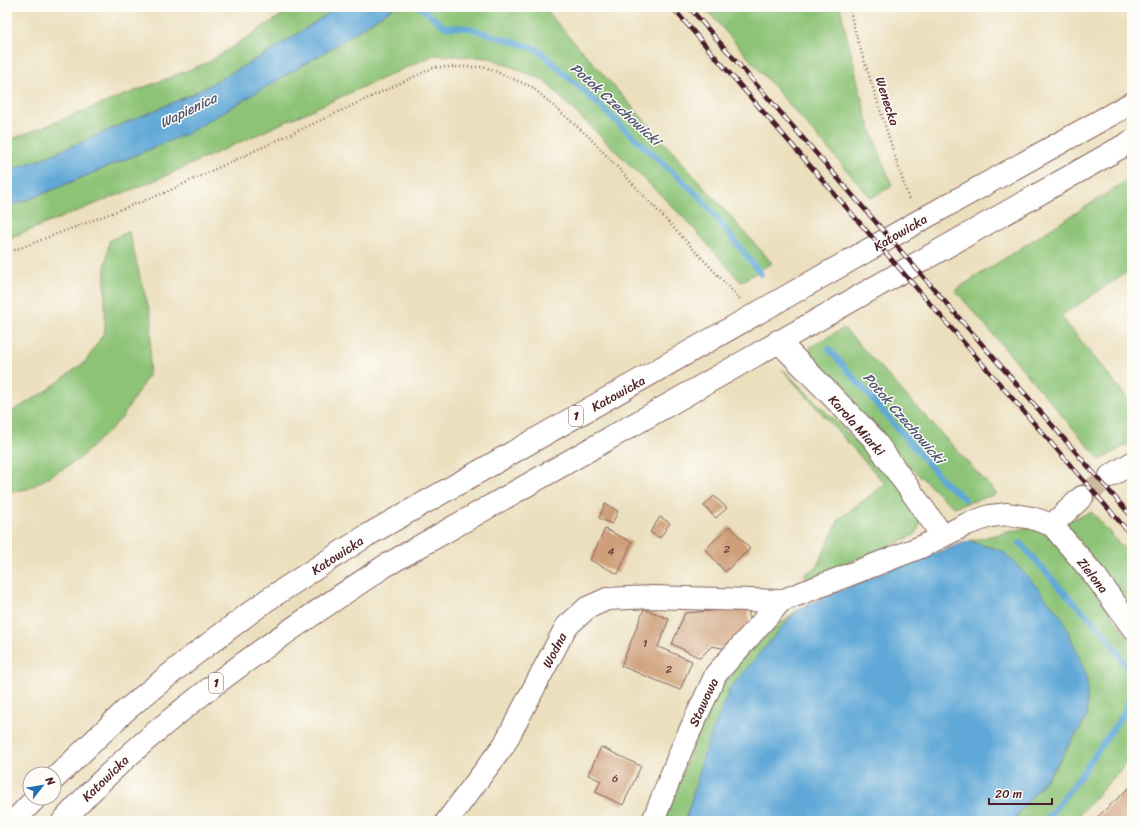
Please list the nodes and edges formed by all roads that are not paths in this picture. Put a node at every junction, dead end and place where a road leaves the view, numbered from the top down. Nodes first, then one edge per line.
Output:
1 (1132, 102) edge
2 (1132, 141) edge
3 (778, 341) junction
4 (1132, 462) edge
5 (1110, 476) tunnel mouth
6 (1082, 497) tunnel mouth
7 (1052, 525) junction
8 (942, 535) junction
9 (781, 601) junction
10 (1132, 627) edge
11 (62, 771) edge
12 (28, 806) edge
13 (14, 821) edge
14 (63, 821) edge
15 (447, 821) edge
16 (653, 821) edge

1 - 11 main road, Katowicka / 1
2 - 3 main road, Katowicka / 1
3 - 8 main road, Karola Miarki
3 - 14 main road, Katowicka / 1
4 - 5 main road
6 - 7 main road
7 - 8 main road
7 - 10 main road, Zielona
8 - 9 main road
9 - 15 main road, Wodna
9 - 16 main road, Stawowa
12 - 13 main road

